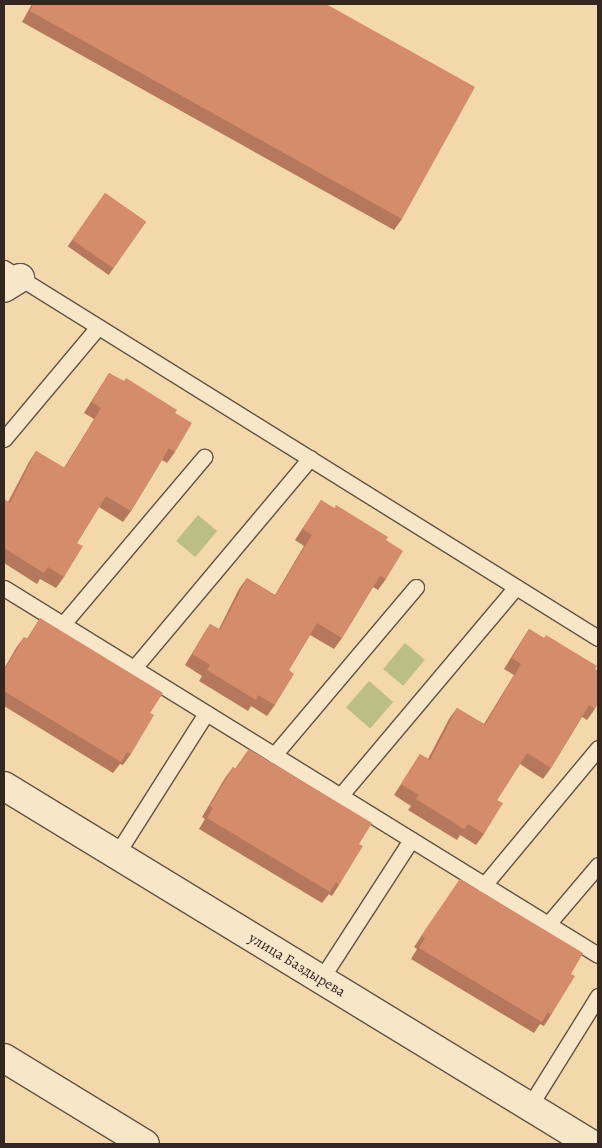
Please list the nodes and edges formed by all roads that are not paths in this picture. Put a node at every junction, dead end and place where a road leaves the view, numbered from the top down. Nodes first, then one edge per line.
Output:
1 (9, 278) edge
2 (98, 327) junction
3 (4, 439) edge
4 (204, 457) dead end
5 (310, 458) junction
6 (416, 587) dead end
7 (516, 587) junction
8 (4, 588) edge
9 (63, 624) junction
10 (598, 638) edge
11 (134, 668) junction
12 (206, 713) junction
13 (598, 748) edge
14 (274, 755) junction
15 (4, 786) edge
16 (340, 796) junction
17 (411, 840) junction
18 (116, 855) junction
19 (598, 865) edge
20 (484, 885) junction
21 (548, 924) junction
22 (598, 956) edge
23 (321, 980) junction
24 (598, 996) edge
25 (4, 1058) edge
26 (529, 1106) junction
27 (145, 1144) edge
28 (590, 1144) edge

1 - 2 lane
2 - 3 lane
2 - 5 lane
4 - 9 lane
5 - 7 lane
5 - 11 lane
6 - 14 lane
7 - 10 lane
7 - 16 lane
8 - 9 lane
9 - 11 lane
11 - 12 lane
12 - 14 lane
12 - 18 lane
13 - 20 lane
14 - 16 lane
15 - 18 street, улица Баздырева
16 - 17 lane
17 - 20 lane
17 - 23 lane
18 - 23 street, улица Баздырева
19 - 21 lane
20 - 21 lane
21 - 22 lane
23 - 26 street, улица Баздырева
24 - 26 lane
25 - 27 street
26 - 28 street, улица Баздырева

